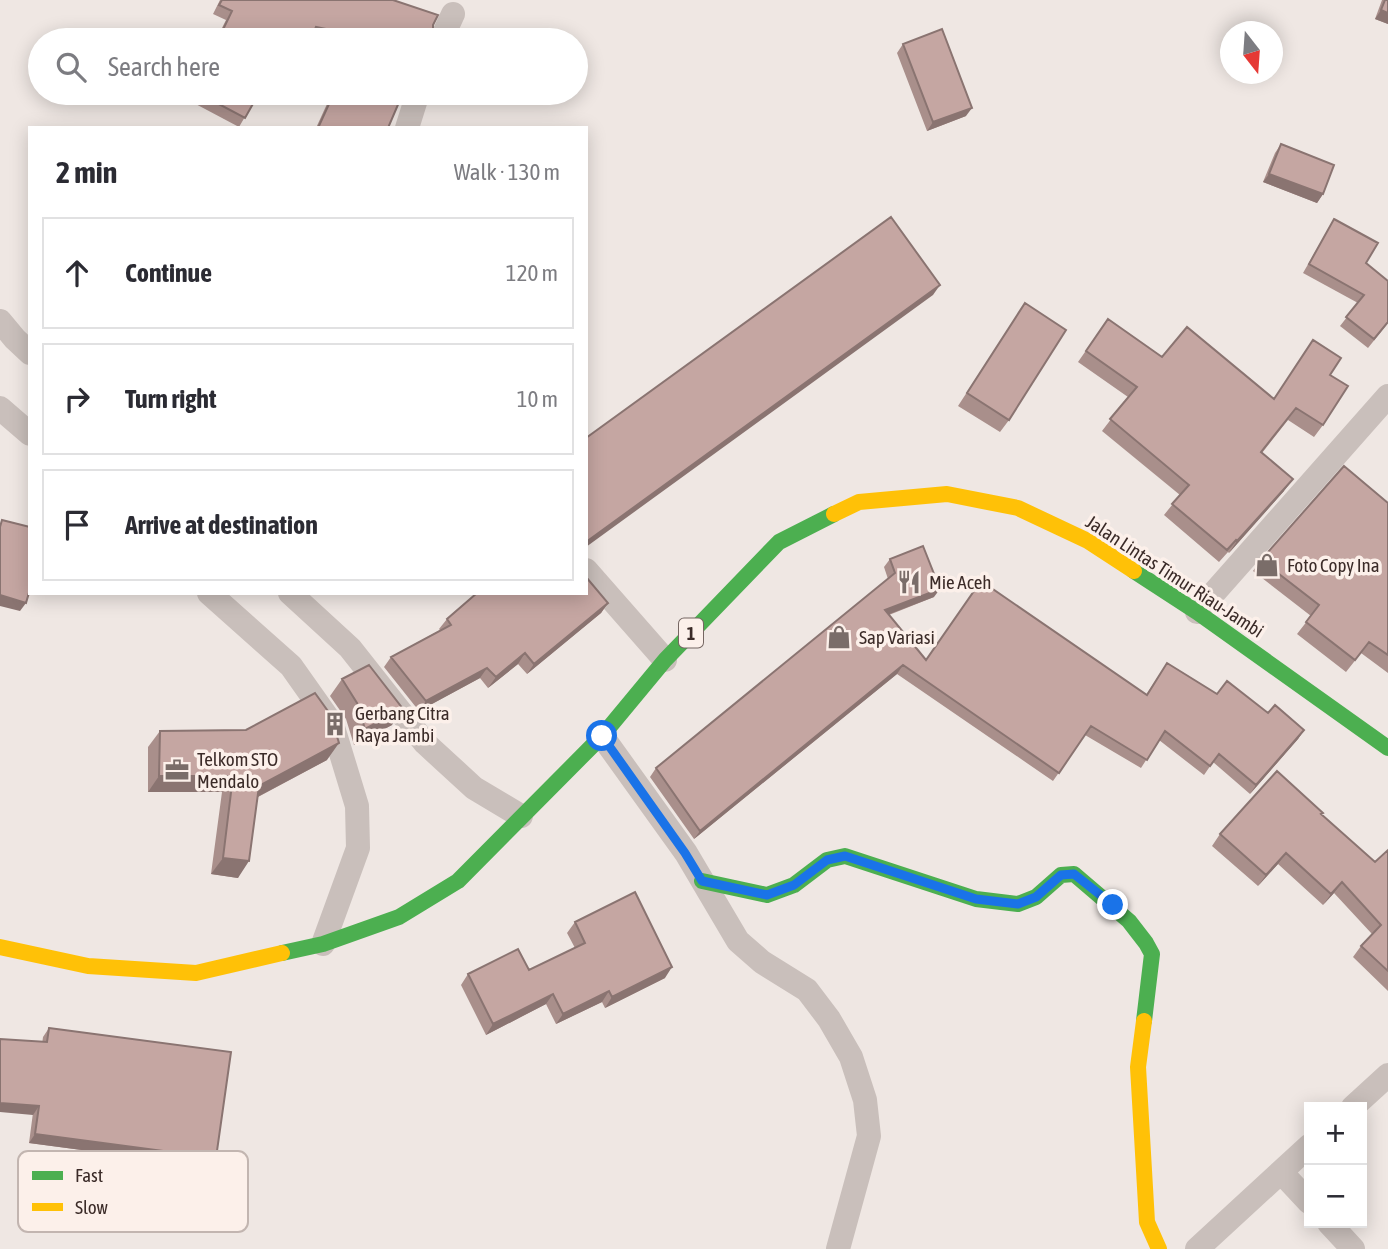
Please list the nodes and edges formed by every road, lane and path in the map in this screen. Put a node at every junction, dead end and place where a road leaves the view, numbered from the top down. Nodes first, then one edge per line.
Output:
1 (453, 14) dead end
2 (447, 28) edge
3 (414, 105) edge
4 (408, 126) edge
5 (0, 321) edge
6 (28, 351) edge
7 (1388, 397) edge
8 (0, 408) edge
9 (28, 432) edge
10 (588, 571) edge
11 (211, 595) edge
12 (292, 595) edge
13 (1197, 612) junction
14 (665, 660) junction
15 (602, 736) junction
16 (1388, 748) edge
17 (521, 816) junction
18 (702, 881) junction
19 (323, 944) junction
20 (0, 947) edge
21 (1388, 1075) edge
22 (1358, 1102) edge
23 (1304, 1151) edge
24 (1281, 1172) junction
25 (1304, 1197) edge
26 (1334, 1228) edge
27 (838, 1249) edge
28 (1158, 1249) edge
29 (1197, 1249) edge
30 (1353, 1249) edge

1 - 2 street
3 - 4 street
5 - 6 street
7 - 13 street
8 - 9 street
10 - 14 street
11 - 19 street
12 - 17 street
13 - 14 main road, Jalan Lintas Timur Riau-Jambi / 1
13 - 16 main road, Jalan Lintas Timur Riau-Jambi / 1
14 - 15 main road, Jalan Lintas Timur Riau-Jambi / 1
15 - 17 main road, Jalan Lintas Timur Riau-Jambi / 1
15 - 18 street
17 - 19 main road, Jalan Lintas Timur Riau-Jambi / 1
18 - 27 street
18 - 28 main road
19 - 20 main road, Jalan Lintas Timur Riau-Jambi / 1
21 - 22 street
23 - 24 street
24 - 25 street
24 - 29 street
26 - 30 street

